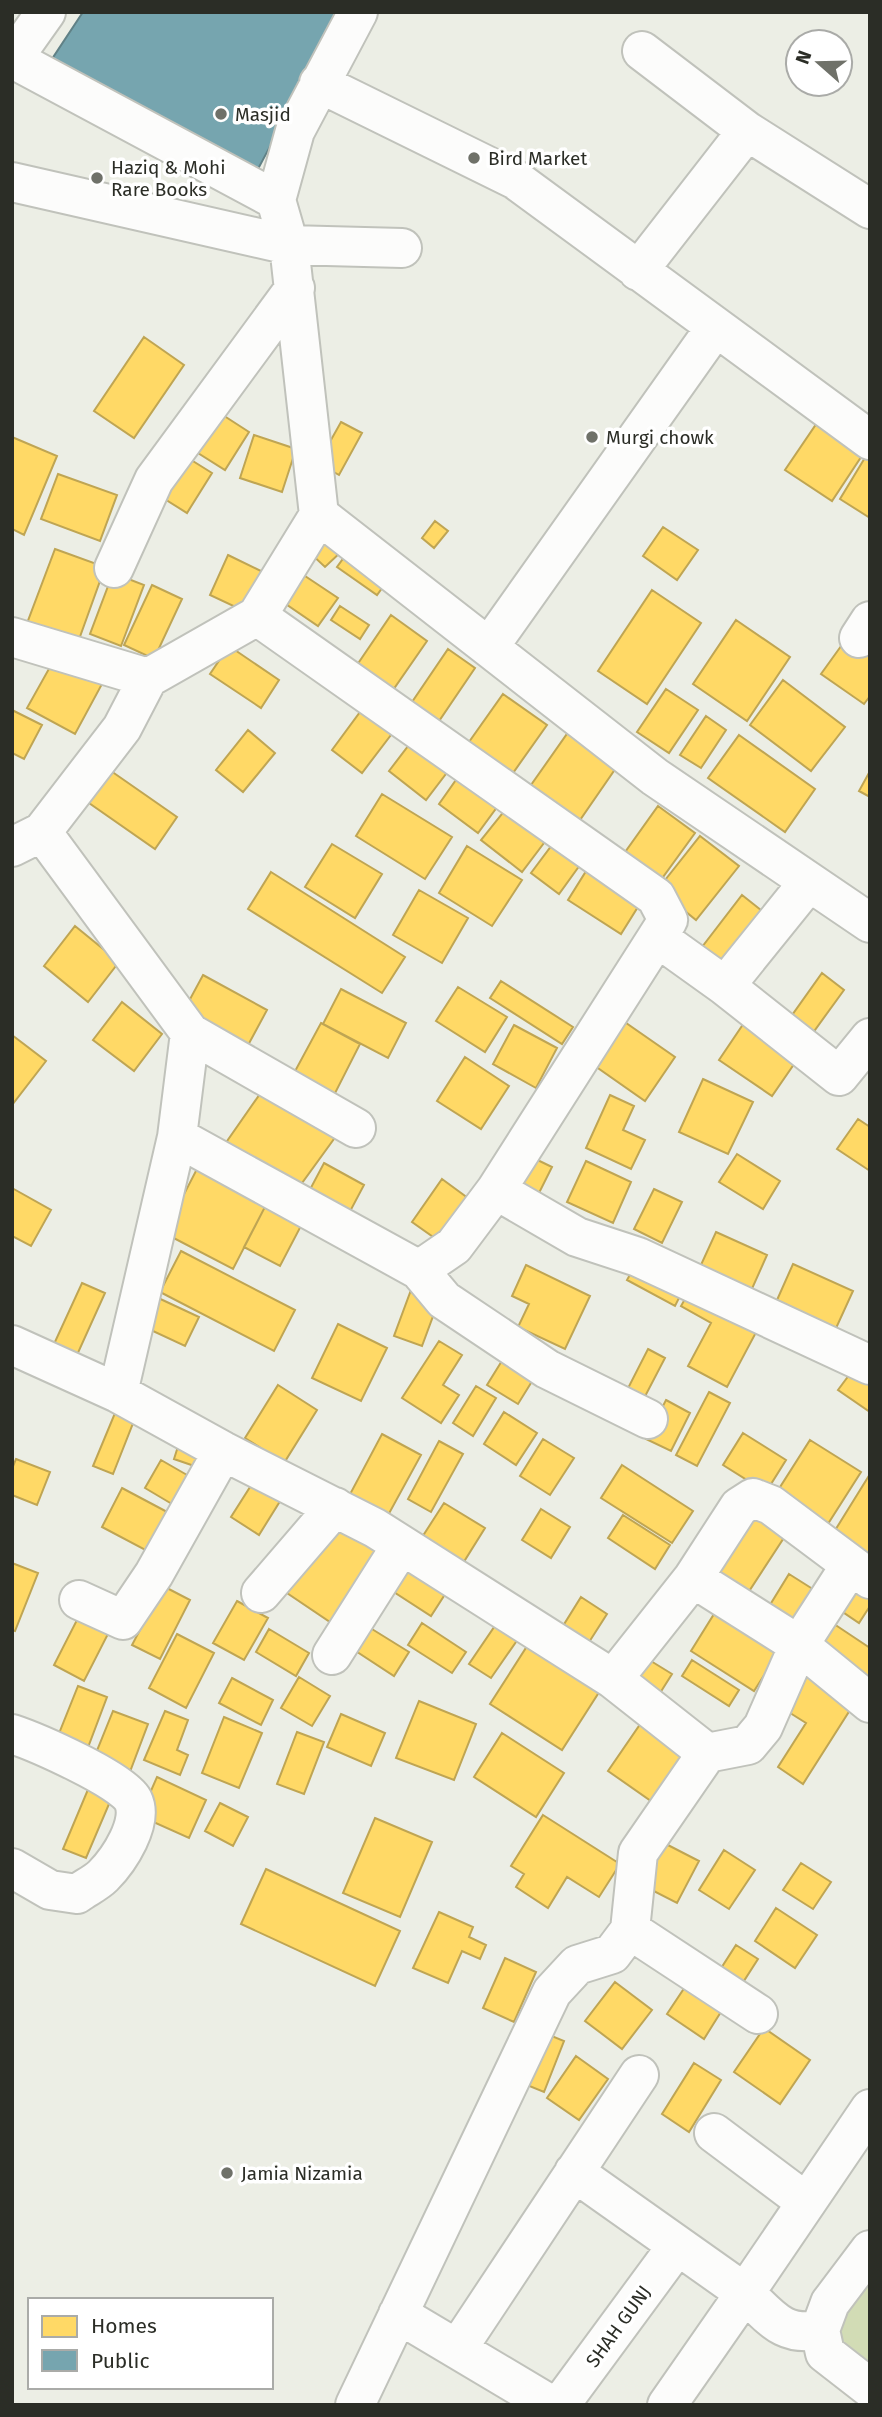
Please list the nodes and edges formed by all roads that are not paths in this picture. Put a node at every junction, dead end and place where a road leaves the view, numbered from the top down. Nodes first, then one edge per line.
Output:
1 (46, 12) edge
2 (358, 12) edge
3 (642, 51) dead end
4 (12, 59) edge
5 (319, 83) junction
6 (747, 131) junction
7 (12, 182) edge
8 (276, 200) junction
9 (870, 209) edge
10 (289, 245) junction
11 (402, 248) dead end
12 (638, 271) junction
13 (295, 288) junction
14 (715, 328) junction
15 (870, 440) edge
16 (319, 515) junction
17 (114, 568) dead end
18 (257, 617) junction
19 (12, 637) edge
20 (489, 647) junction
21 (148, 678) junction
22 (27, 840) edge
23 (808, 883) junction
24 (870, 923) edge
25 (658, 939) junction
26 (725, 986) junction
27 (190, 1033) junction
28 (870, 1038) edge
29 (356, 1128) dead end
30 (177, 1137) junction
31 (496, 1190) junction
32 (419, 1270) junction
33 (12, 1345) edge
34 (870, 1364) edge
35 (118, 1393) junction
36 (648, 1419) dead end
37 (223, 1451) junction
38 (335, 1507) junction
39 (401, 1546) junction
40 (860, 1573) edge
41 (693, 1578) junction
42 (261, 1593) dead end
43 (79, 1600) dead end
44 (799, 1645) junction
45 (332, 1655) dead end
46 (613, 1679) junction
47 (870, 1703) edge
48 (12, 1734) edge
49 (707, 1754) junction
50 (12, 1868) edge
51 (630, 1930) junction
52 (758, 2014) dead end
53 (639, 2075) dead end
54 (870, 2109) edge
55 (714, 2133) dead end
56 (574, 2172) junction
57 (806, 2202) junction
58 (677, 2246) junction
59 (870, 2250) edge
60 (745, 2293) junction
61 (398, 2314) junction
62 (820, 2330) junction
63 (458, 2348) junction
64 (870, 2388) edge
65 (355, 2405) edge
66 (551, 2405) edge
67 (560, 2405) edge
68 (667, 2405) edge

1 - 4 street
2 - 5 street
3 - 6 street
4 - 8 street
5 - 8 street
5 - 12 street
6 - 9 street
6 - 12 street
7 - 10 street
8 - 10 street
10 - 11 street
10 - 13 street
12 - 14 street
13 - 16 street
13 - 17 street
14 - 15 street
14 - 20 street
16 - 18 street
16 - 20 street
18 - 21 street
18 - 25 street
19 - 21 street
20 - 23 street
21 - 22 street
22 - 27 street
23 - 24 street
23 - 26 street
25 - 26 street
25 - 31 street
26 - 28 street
27 - 29 street
27 - 30 street
30 - 32 street
30 - 35 street
31 - 32 street
31 - 34 street
32 - 36 street
33 - 35 street
35 - 37 street
37 - 38 street
37 - 43 street
38 - 39 street
38 - 42 street
39 - 45 street
39 - 46 street
40 - 41 street
40 - 44 street
41 - 44 street
41 - 46 street
44 - 47 street
44 - 49 street
46 - 49 street
48 - 50 street
49 - 51 street
51 - 52 street
51 - 61 street
53 - 56 street
54 - 57 street
55 - 57 street
56 - 58 street
56 - 63 street
57 - 60 street
58 - 60 street
58 - 67 street, SHAH GUNJ
59 - 62 street
60 - 62 street
60 - 68 street
61 - 63 street
61 - 65 street
62 - 64 street
63 - 66 street

